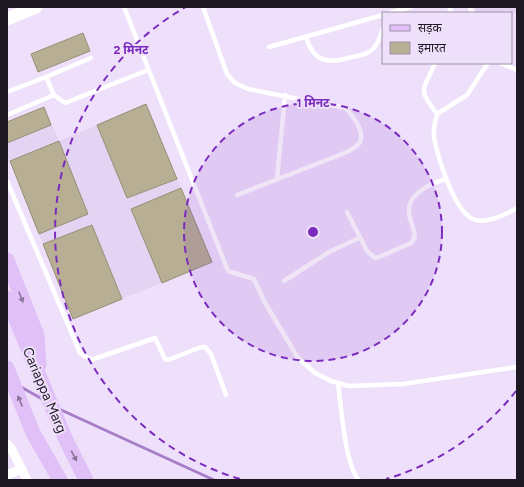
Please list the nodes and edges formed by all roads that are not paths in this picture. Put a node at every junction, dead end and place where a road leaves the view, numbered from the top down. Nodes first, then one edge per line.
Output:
1 (36, 7) edge
2 (124, 7) edge
3 (203, 7) edge
4 (411, 7) edge
5 (394, 12) edge
6 (382, 15) edge
7 (7, 19) edge
8 (382, 31) edge
9 (306, 37) junction
10 (269, 48) dead end
11 (91, 58) dead end
12 (435, 64) edge
13 (487, 64) edge
14 (502, 64) edge
15 (148, 70) junction
16 (517, 70) edge
17 (46, 77) junction
18 (7, 92) edge
19 (54, 95) junction
20 (284, 95) junction
21 (437, 114) junction
22 (7, 115) edge
23 (277, 179) junction
24 (445, 179) junction
25 (7, 182) edge
26 (237, 195) dead end
27 (517, 208) edge
28 (347, 212) dead end
29 (359, 238) junction
30 (7, 260) edge
31 (284, 281) dead end
32 (7, 298) edge
33 (517, 366) edge
34 (7, 369) edge
35 (41, 382) junction
36 (338, 383) junction
37 (226, 395) dead end
38 (7, 444) edge
39 (49, 460) junction
40 (22, 469) junction
41 (7, 475) edge
42 (87, 478) edge
43 (27, 480) edge
44 (52, 480) edge
45 (60, 480) edge
46 (359, 480) edge

1 - 7 street
2 - 15 lane
3 - 20 lane
4 - 5 lane
6 - 9 lane
8 - 9 lane
9 - 10 lane
11 - 17 lane
12 - 21 lane
13 - 21 lane
14 - 16 lane
15 - 19 lane
15 - 36 lane
17 - 18 lane
17 - 19 lane
19 - 22 lane
20 - 23 lane
20 - 23 lane
21 - 24 lane
23 - 26 lane
24 - 27 lane
24 - 29 lane
25 - 37 lane
28 - 29 lane
29 - 31 lane
30 -> 35 main road
32 - 35 main road, Cariappa Marg
33 - 36 lane
39 -> 34 main road, Cariappa Marg
35 -> 42 main road, Cariappa Marg
36 - 46 lane
38 - 40 street
39 - 44 main road
39 - 45 main road, Cariappa Marg
40 - 41 street
40 - 43 street

